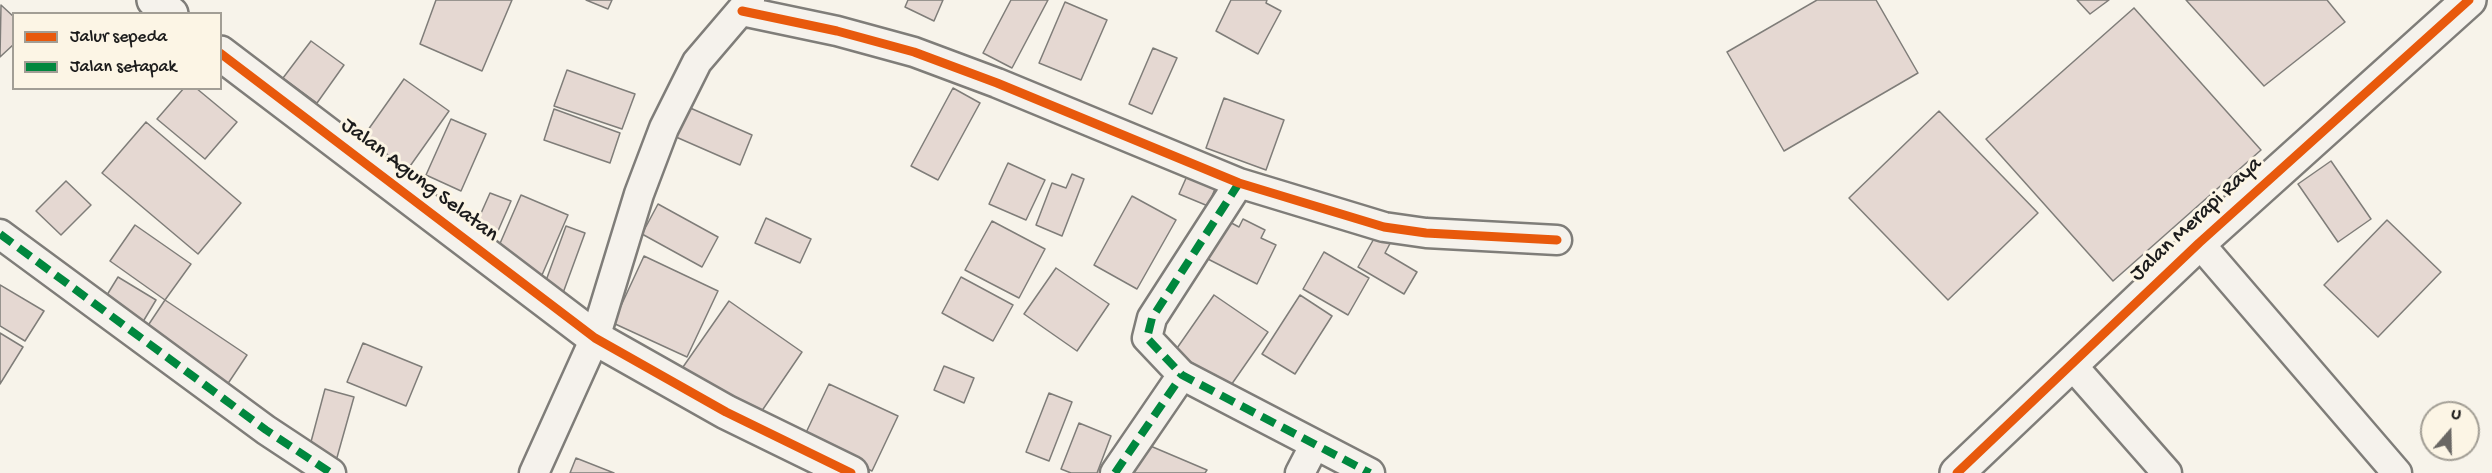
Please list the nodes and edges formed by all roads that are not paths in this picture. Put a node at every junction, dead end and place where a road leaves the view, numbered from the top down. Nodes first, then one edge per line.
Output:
1 (154, 0) edge
2 (2469, 0) edge
3 (746, 6) edge
4 (169, 12) edge
5 (222, 55) edge
6 (1239, 183) junction
7 (0, 234) edge
8 (1557, 240) dead end
9 (2199, 243) junction
10 (595, 338) junction
11 (2071, 364) junction
12 (1182, 375) junction
13 (1314, 446) junction
14 (331, 473) edge
15 (534, 473) edge
16 (851, 473) edge
17 (1115, 473) edge
18 (1300, 473) edge
19 (1370, 473) edge
20 (1957, 473) edge
21 (2167, 473) edge
22 (2397, 473) edge

1 - 4 street
2 - 9 street, Jalan Merapi Raya
3 - 6 street
3 - 10 street
5 - 10 street, Jalan Agung Selatan
6 - 8 street
6 - 12 street
7 - 14 street
9 - 11 street, Jalan Merapi Raya
9 - 22 street
10 - 15 street
10 - 16 street, Jalan Agung Selatan
11 - 20 street, Jalan Merapi Raya
11 - 21 street
12 - 13 street
12 - 17 street
13 - 18 street
13 - 19 street

